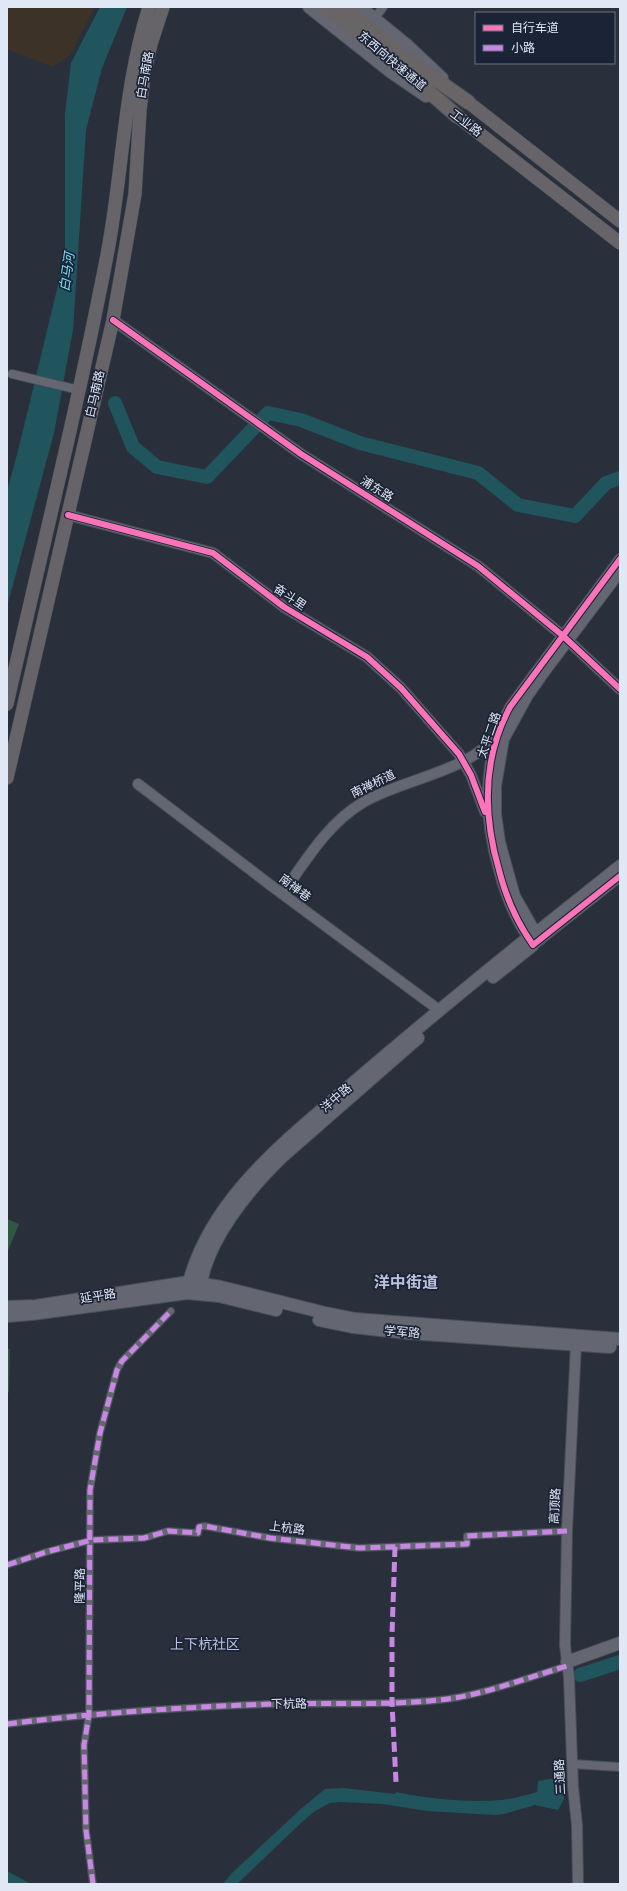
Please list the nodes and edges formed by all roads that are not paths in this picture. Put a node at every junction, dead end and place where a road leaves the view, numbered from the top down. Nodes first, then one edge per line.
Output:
1 (149, 7) edge
2 (163, 7) edge
3 (309, 7) edge
4 (326, 7) edge
5 (342, 7) edge
6 (360, 7) edge
7 (383, 7) edge
8 (374, 18) junction
9 (468, 102) junction
10 (457, 116) junction
11 (620, 221) edge
12 (620, 243) edge
13 (113, 320) junction
14 (12, 374) dead end
15 (79, 390) junction
16 (68, 515) junction
17 (620, 558) edge
18 (620, 572) edge
19 (565, 638) junction
20 (10, 679) edge
21 (620, 689) edge
22 (7, 704) edge
23 (499, 729) junction
24 (463, 760) junction
25 (7, 778) edge
26 (138, 784) dead end
27 (488, 821) junction
28 (620, 866) edge
29 (620, 876) edge
30 (282, 894) junction
31 (534, 939) junction
32 (439, 1010) junction
33 (194, 1288) junction
34 (7, 1307) edge
35 (171, 1311) dead end
36 (7, 1316) edge
37 (620, 1339) edge
38 (576, 1344) junction
39 (620, 1348) edge
40 (567, 1531) junction
41 (92, 1540) junction
42 (7, 1565) edge
43 (620, 1643) edge
44 (620, 1652) edge
45 (567, 1666) junction
46 (90, 1714) junction
47 (7, 1724) edge
48 (573, 1764) junction
49 (620, 1767) edge
50 (93, 1884) edge
51 (581, 1884) edge

1 - 15 main road
2 - 13 main road, 白马南路
3 - 10 main road, 工业路
4 - 10 highway, 东西向快速通道
5 - 9 highway, 东西向快速通道
6 - 8 main road, 工业路
7 - 8 street
8 - 9 main road, 工业路
9 - 11 main road, 工业路
10 - 12 main road, 工业路
13 - 16 main road, 白马南路
13 - 19 street, 浦东路
14 - 15 street
15 - 20 main road
16 - 24 street, 奋斗里
16 - 25 main road, 白马南路
17 - 19 street, 太平二路
18 - 19 street, 太平二路
19 - 21 street, 浦东路
19 - 23 street, 太平二路
19 - 31 street, 太平二路
20 - 22 main road
23 - 24 street, 南禅桥道
23 - 27 street, 太平二路
24 - 27 street, 奋斗里
24 - 30 street, 南禅桥道
26 - 30 street, 南禅巷
27 - 31 street, 太平二路
28 - 31 street
29 - 31 street
30 - 32 street, 南禅巷
31 - 32 main road, 洋中路
31 - 33 main road, 洋中路
32 - 33 main road, 洋中路
33 - 34 main road, 延平路
33 - 36 main road, 延平路
33 - 37 main road, 学军路
33 - 38 main road, 学军路
35 - 41 street, 隆平路
38 - 39 main road, 学军路
38 - 40 street, 高顶路
40 - 41 street, 上杭路
40 - 45 street, 高顶路
41 - 42 street, 上杭路
41 - 46 street, 隆平路
43 - 45 main road, 下杭路
44 - 45 main road, 下杭路
45 - 46 street, 下杭路
45 - 48 street, 三通路
46 - 47 street, 下杭路
46 - 50 street, 隆平路
48 - 49 street
48 - 51 street, 三通路

